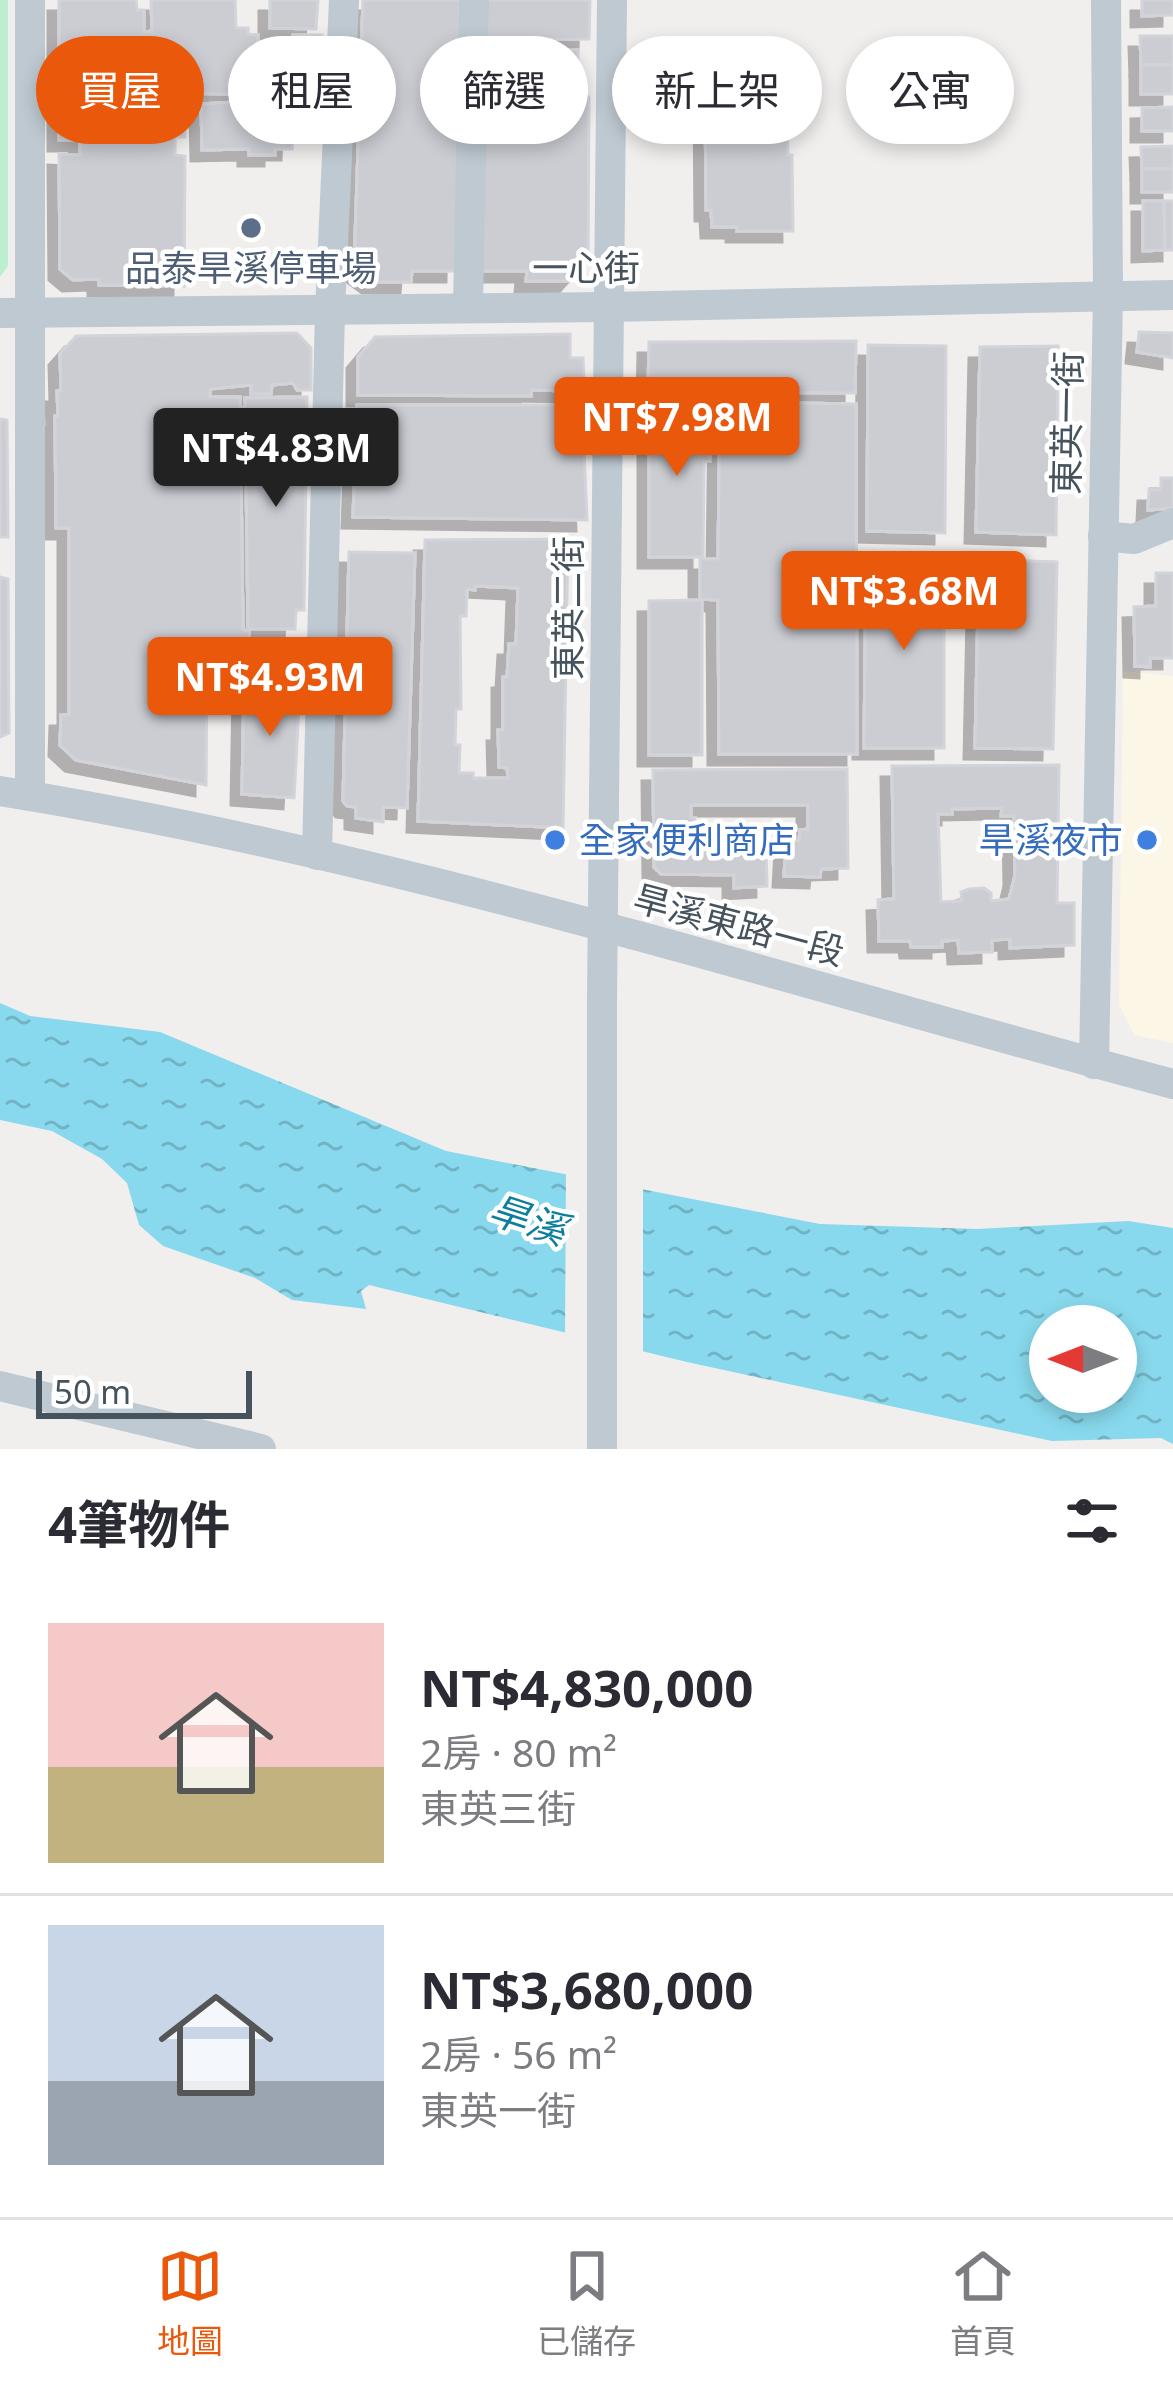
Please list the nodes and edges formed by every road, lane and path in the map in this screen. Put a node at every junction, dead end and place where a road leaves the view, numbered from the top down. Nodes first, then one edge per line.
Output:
1 (30, 0) edge
2 (344, 0) edge
3 (474, 0) edge
4 (613, 0) edge
5 (1106, 0) edge
6 (1108, 295) junction
7 (1173, 295) edge
8 (468, 307) junction
9 (610, 308) junction
10 (330, 311) junction
11 (14, 313) edge
12 (1173, 523) edge
13 (1103, 536) junction
14 (14, 551) edge
15 (15, 793) edge
16 (317, 855) junction
17 (605, 929) junction
18 (1094, 1064) junction
19 (1173, 1084) edge
20 (0, 1386) edge
21 (261, 1449) edge
22 (602, 1449) edge

1 - 11 street
2 - 10 street
3 - 8 street
4 - 9 street, 東英二街
5 - 6 street, 東英一街
6 - 7 street, 一心街
6 - 9 street, 一心街
6 - 13 street, 東英一街
8 - 9 street, 一心街
8 - 10 street, 一心街
9 - 17 street, 東英二街
10 - 11 street, 一心街
10 - 16 street
11 - 14 street
12 - 13 street
13 - 18 street, 東英一街
14 - 15 street
15 - 16 street, 旱溪東路一段
16 - 17 street, 旱溪東路一段
17 - 18 street, 旱溪東路一段
17 - 22 street, 東英二街
18 - 19 street, 旱溪東路一段
20 - 21 street

